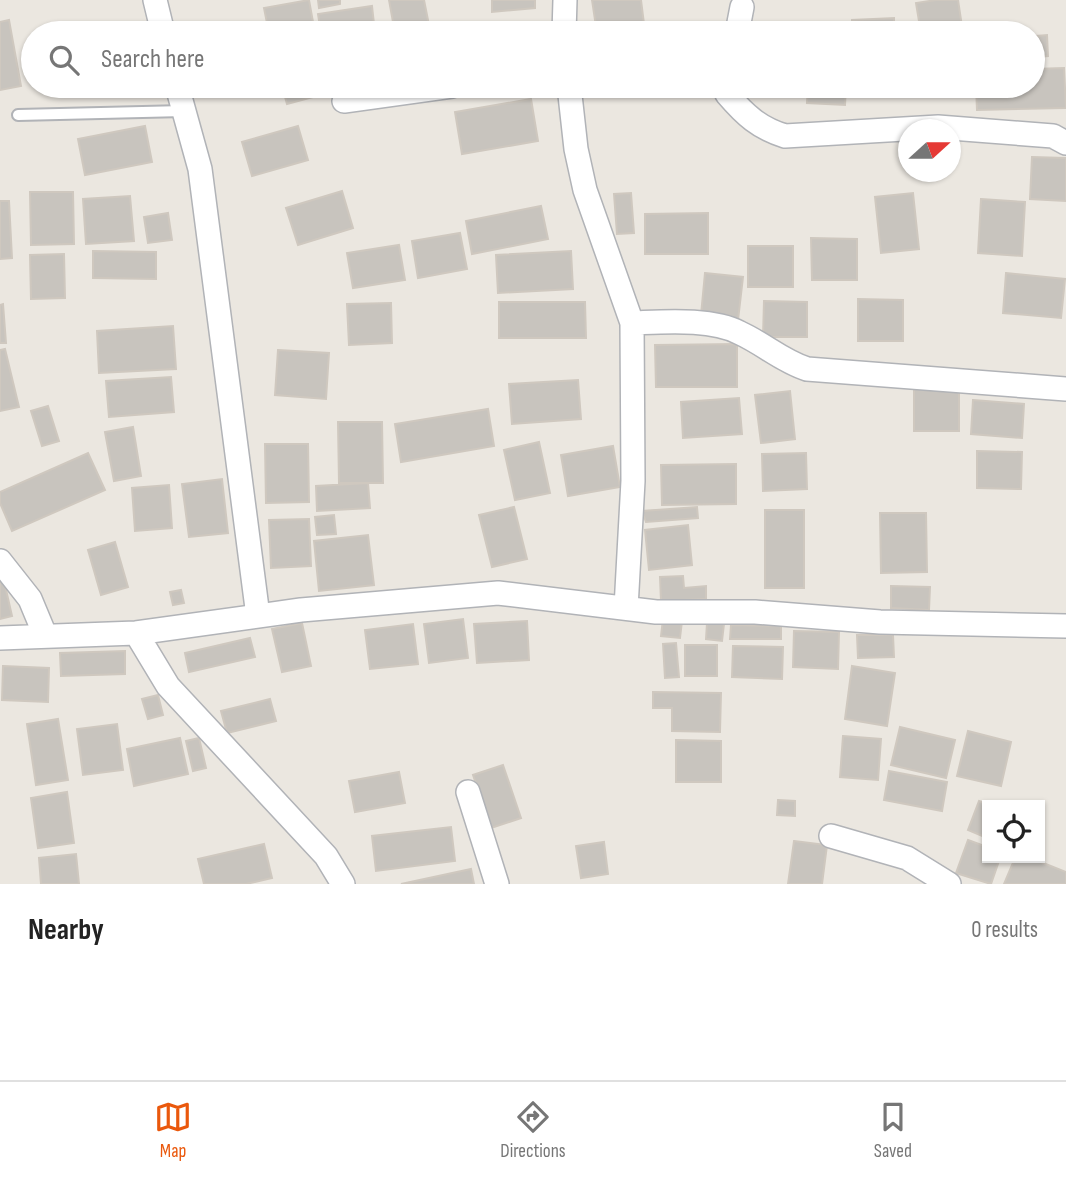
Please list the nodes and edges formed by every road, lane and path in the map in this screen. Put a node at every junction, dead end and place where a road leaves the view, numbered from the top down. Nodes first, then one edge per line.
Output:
1 (155, 0) edge
2 (565, 0) edge
3 (742, 7) dead end
4 (160, 21) edge
5 (564, 21) edge
6 (739, 21) edge
7 (180, 98) edge
8 (366, 98) edge
9 (570, 98) edge
10 (730, 98) edge
11 (344, 101) dead end
12 (184, 111) junction
13 (18, 115) dead end
14 (1066, 143) edge
15 (632, 323) junction
16 (1066, 389) edge
17 (0, 561) edge
18 (626, 608) junction
19 (258, 616) junction
20 (1066, 626) edge
21 (136, 633) junction
22 (45, 635) junction
23 (0, 638) edge
24 (468, 792) dead end
25 (831, 836) dead end
26 (343, 884) edge
27 (497, 884) edge
28 (949, 884) edge

1 - 4 street
2 - 5 street
3 - 6 street
7 - 12 street
8 - 11 street
9 - 15 street
10 - 14 street
12 - 13 lane
12 - 19 street
15 - 16 street
15 - 18 street
17 - 22 street
18 - 19 street
18 - 20 street
19 - 21 street
21 - 22 street
21 - 26 street
22 - 23 street
24 - 27 street
25 - 28 street

